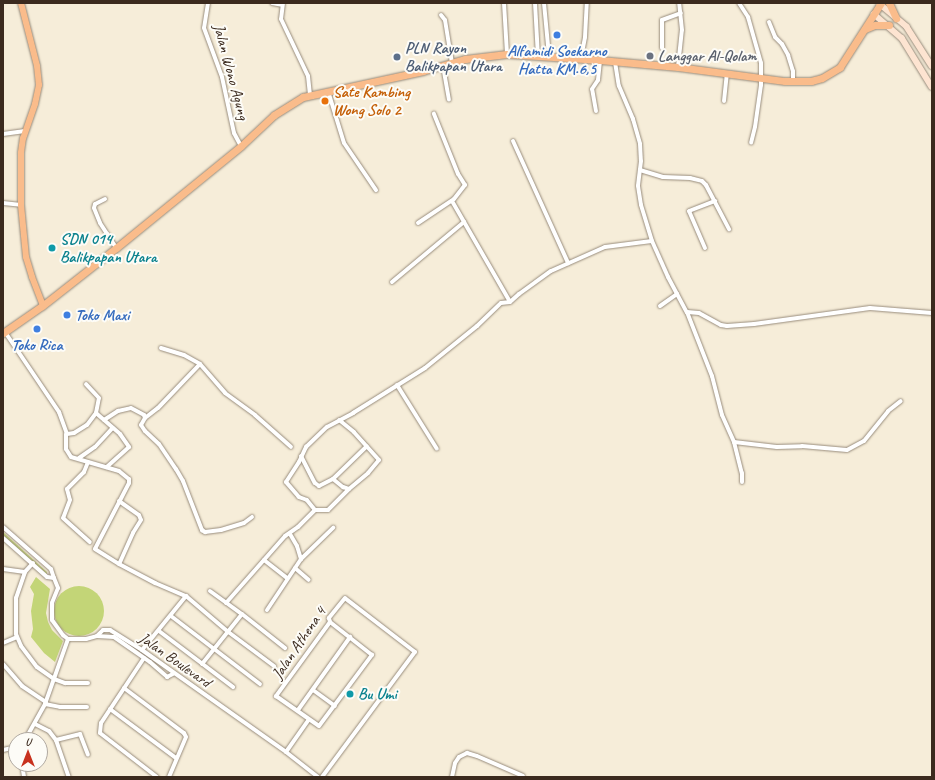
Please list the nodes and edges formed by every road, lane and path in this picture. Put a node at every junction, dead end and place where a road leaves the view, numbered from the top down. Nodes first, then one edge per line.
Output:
1 (22, 3) edge
2 (208, 3) edge
3 (272, 3) edge
4 (504, 3) edge
5 (535, 3) edge
6 (544, 3) edge
7 (587, 3) edge
8 (679, 3) edge
9 (739, 3) edge
10 (880, 3) edge
11 (889, 3) edge
12 (282, 4) edge
13 (681, 13) junction
14 (874, 14) junction
15 (441, 15) dead end
16 (896, 18) junction
17 (768, 22) dead end
18 (889, 25) junction
19 (906, 27) junction
20 (864, 29) junction
21 (899, 34) junction
22 (662, 48) dead end
23 (507, 54) junction
24 (538, 56) junction
25 (549, 56) junction
26 (581, 58) junction
27 (600, 60) junction
28 (616, 62) junction
29 (452, 63) junction
30 (443, 66) junction
31 (932, 66) edge
32 (678, 67) junction
33 (727, 74) junction
34 (762, 78) junction
35 (793, 81) junction
36 (932, 87) edge
37 (328, 91) junction
38 (310, 95) junction
39 (449, 99) dead end
40 (724, 101) dead end
41 (596, 111) dead end
42 (434, 114) dead end
43 (25, 131) junction
44 (3, 134) edge
45 (513, 141) dead end
46 (751, 143) dead end
47 (241, 146) junction
48 (640, 170) junction
49 (376, 190) dead end
50 (105, 199) dead end
51 (452, 200) junction
52 (715, 201) junction
53 (3, 203) edge
54 (21, 205) junction
55 (464, 222) junction
56 (418, 223) dead end
57 (729, 229) dead end
58 (652, 241) junction
59 (116, 248) junction
60 (705, 248) dead end
61 (568, 263) junction
62 (392, 282) dead end
63 (677, 294) junction
64 (510, 302) junction
65 (42, 306) junction
66 (660, 306) dead end
67 (687, 312) junction
68 (932, 313) edge
69 (4, 332) edge
70 (161, 348) dead end
71 (200, 364) junction
72 (86, 384) dead end
73 (397, 385) junction
74 (900, 401) dead end
75 (96, 413) junction
76 (145, 418) junction
77 (104, 420) junction
78 (339, 420) junction
79 (113, 428) junction
80 (66, 434) junction
81 (734, 442) junction
82 (367, 446) junction
83 (291, 447) dead end
84 (437, 448) dead end
85 (301, 456) junction
86 (79, 458) junction
87 (86, 462) junction
88 (108, 467) junction
89 (334, 479) junction
90 (742, 482) dead end
91 (349, 488) junction
92 (119, 501) junction
93 (316, 510) junction
94 (252, 517) dead end
95 (3, 527) edge
96 (333, 528) dead end
97 (290, 534) junction
98 (3, 538) edge
99 (90, 542) dead end
100 (301, 559) junction
101 (264, 560) junction
102 (33, 563) junction
103 (119, 564) junction
104 (3, 568) edge
105 (295, 568) junction
106 (25, 572) junction
107 (54, 578) junction
108 (287, 578) junction
109 (309, 580) dead end
110 (210, 591) dead end
111 (186, 596) junction
112 (226, 603) junction
113 (267, 610) dead end
114 (242, 614) junction
115 (171, 616) junction
116 (330, 622) junction
117 (159, 631) junction
118 (227, 631) junction
119 (97, 636) junction
120 (350, 636) junction
121 (17, 637) junction
122 (68, 639) junction
123 (3, 643) edge
124 (215, 648) junction
125 (285, 648) dead end
126 (142, 650) junction
127 (144, 658) junction
128 (3, 664) edge
129 (202, 664) junction
130 (274, 666) dead end
131 (173, 674) junction
132 (54, 679) junction
133 (88, 683) dead end
134 (260, 684) dead end
135 (233, 687) dead end
136 (124, 688) junction
137 (313, 690) junction
138 (46, 703) junction
139 (335, 706) junction
140 (87, 707) dead end
141 (110, 709) junction
142 (298, 710) junction
143 (308, 720) junction
144 (35, 724) junction
145 (30, 732) edge
146 (56, 740) junction
147 (286, 752) junction
148 (88, 755) dead end
149 (176, 758) junction
150 (523, 776) edge
151 (68, 777) edge
152 (157, 777) edge
153 (169, 777) edge
154 (318, 777) edge
155 (322, 777) edge
156 (452, 777) edge

1 - 43 main road
2 - 47 street, Jalan Wono Agung
3 - 12 street
4 - 23 street
5 - 24 street
6 - 25 street
7 - 26 street
8 - 13 street
9 - 34 street
10 - 14 highway
10 - 16 street
11 - 16 highway
12 - 38 street
13 - 22 street
13 - 32 street
14 - 18 street
14 - 20 highway
15 - 29 street
16 - 19 street
17 - 35 street
18 - 20 highway
18 - 21 street
19 - 21 street
19 - 31 street
20 - 35 highway
21 - 36 street
23 - 24 highway
23 - 29 highway
24 - 25 highway
25 - 26 highway
26 - 27 highway
27 - 28 highway
27 - 41 street
28 - 32 highway
28 - 48 street
29 - 30 highway
30 - 37 highway
30 - 39 street
32 - 33 highway
33 - 34 highway
33 - 40 street
34 - 35 highway
34 - 46 street
37 - 38 highway
37 - 49 street
38 - 47 highway
42 - 51 street
43 - 44 street
43 - 54 main road
45 - 61 street
47 - 59 highway
48 - 52 street
48 - 58 street
50 - 59 street
51 - 55 street
51 - 56 street
52 - 57 street
52 - 60 street
53 - 54 street
54 - 65 main road
55 - 62 street
55 - 64 street
58 - 61 street
58 - 63 street
59 - 65 highway
61 - 64 street
63 - 66 street
63 - 67 street
64 - 73 street
65 - 69 highway
67 - 68 street
67 - 81 street
69 - 80 street
70 - 71 street
71 - 76 street
71 - 83 street
72 - 75 street
73 - 78 street
73 - 84 street
74 - 81 street
75 - 77 street
75 - 80 street
76 - 77 street
76 - 94 street
77 - 79 street
78 - 82 street
78 - 85 street
79 - 86 street
79 - 88 street
80 - 86 street
81 - 90 street
82 - 89 street
82 - 91 street
85 - 89 street
85 - 93 street
86 - 87 street
87 - 88 street
87 - 99 street
88 - 92 street
89 - 91 street
91 - 93 street
92 - 103 street
92 - 103 street
93 - 97 street
95 - 107 street
96 - 100 street
97 - 100 street
97 - 101 street
98 - 102 street
100 - 105 street
101 - 108 street
101 - 112 street
102 - 106 street
102 - 107 street
103 - 111 street
104 - 106 street
105 - 108 street
105 - 109 street
106 - 121 street
107 - 122 street
108 - 113 street
110 - 112 street
111 - 115 street
111 - 118 street
112 - 114 street
114 - 118 street
114 - 125 street
115 - 117 street
115 - 124 street
116 - 120 street
116 - 142 street, Jalan Athena 4
116 - 155 street, Jalan Athena 4
117 - 126 street
117 - 129 street
118 - 124 street
118 - 130 street
119 - 122 street, Jalan Boulevard
119 - 126 street, Jalan Boulevard
119 - 127 street
120 - 137 street
120 - 139 street
121 - 123 street
121 - 132 street
122 - 132 street
124 - 129 street
124 - 134 street
126 - 131 street, Jalan Boulevard
127 - 131 street
127 - 136 street
128 - 138 street
129 - 135 street
131 - 147 street, Jalan Boulevard
132 - 133 street
132 - 138 street
136 - 141 street
136 - 149 street
137 - 139 street
137 - 142 street
138 - 140 street
138 - 144 street
139 - 143 street
141 - 149 street
141 - 152 street
142 - 143 street
143 - 147 street
144 - 145 street
144 - 146 street
146 - 148 street
146 - 151 street
147 - 154 street, Jalan Boulevard
149 - 153 street
150 - 156 street

